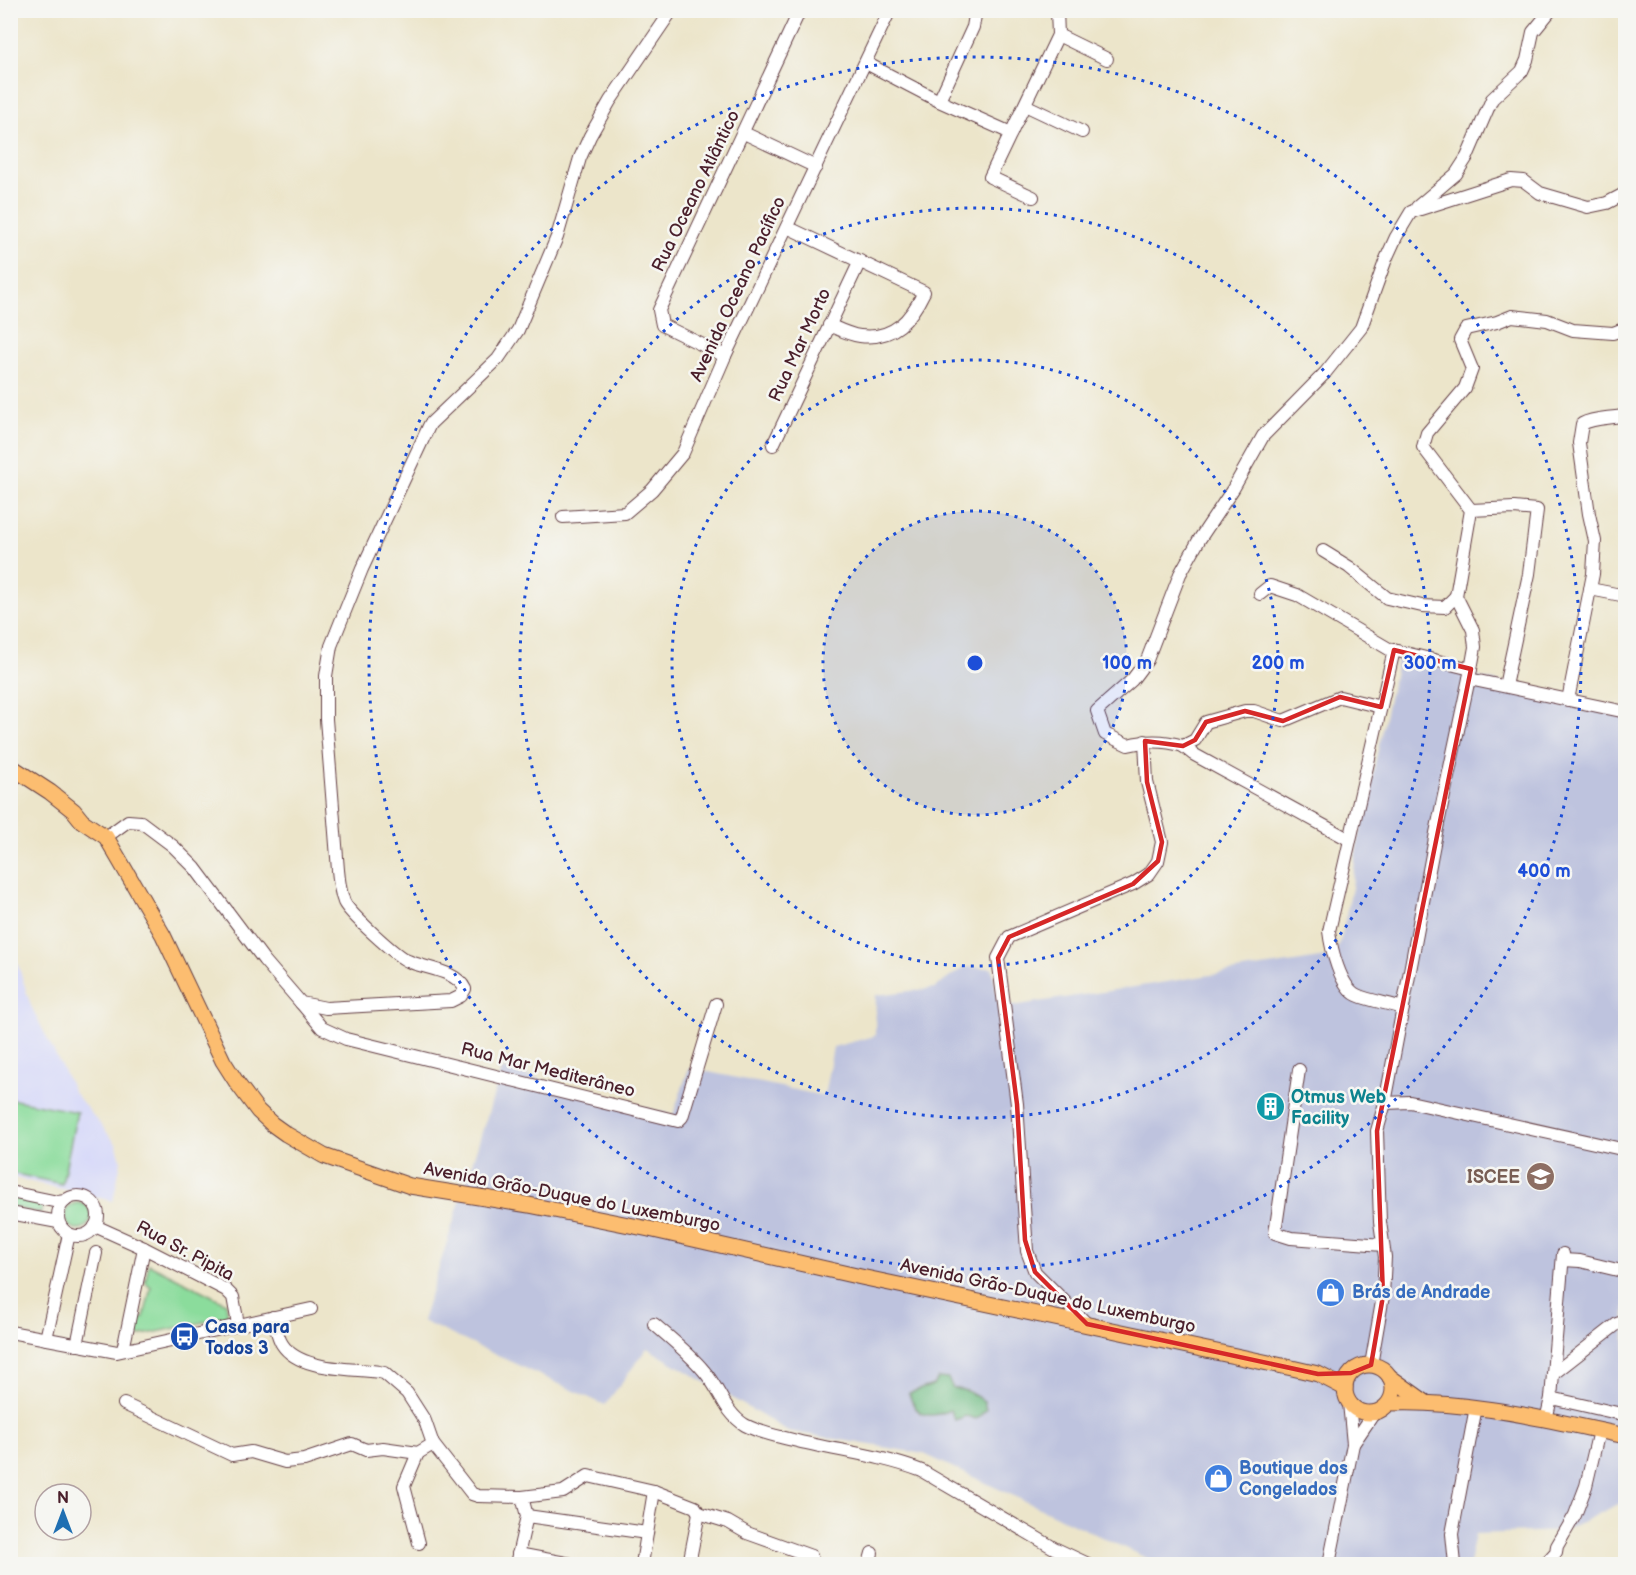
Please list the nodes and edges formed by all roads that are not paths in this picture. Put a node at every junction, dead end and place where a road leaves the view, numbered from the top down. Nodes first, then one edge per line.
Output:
1 (672, 10) edge
2 (800, 10) edge
3 (890, 10) edge
4 (976, 10) edge
5 (1057, 10) edge
6 (1551, 10) edge
7 (1058, 35) junction
8 (1107, 59) dead end
9 (866, 63) junction
10 (939, 101) junction
11 (1025, 105) junction
12 (1082, 132) dead end
13 (744, 133) junction
14 (1011, 133) junction
15 (816, 168) junction
16 (1626, 193) edge
17 (1033, 197) dead end
18 (1411, 212) junction
19 (787, 227) junction
20 (860, 261) junction
21 (829, 326) junction
22 (1626, 328) edge
23 (725, 356) junction
24 (1626, 415) edge
25 (773, 445) dead end
26 (1471, 510) junction
27 (563, 517) dead end
28 (1323, 551) dead end
29 (1590, 589) junction
30 (1260, 594) dead end
31 (1456, 596) junction
32 (1626, 596) edge
33 (1394, 650) junction
34 (1470, 674) junction
35 (1504, 686) junction
36 (1568, 700) junction
37 (1381, 708) junction
38 (1626, 712) edge
39 (1145, 741) junction
40 (1184, 746) junction
41 (10, 766) edge
42 (106, 837) junction
43 (1350, 840) junction
44 (301, 1003) junction
45 (716, 1005) dead end
46 (1403, 1008) junction
47 (1299, 1070) dead end
48 (1385, 1103) junction
49 (1626, 1150) edge
50 (10, 1192) edge
51 (65, 1201) junction
52 (10, 1213) edge
53 (58, 1222) junction
54 (95, 1226) junction
55 (69, 1234) junction
56 (1383, 1245) junction
57 (144, 1248) junction
58 (96, 1253) dead end
59 (1626, 1272) edge
60 (310, 1309) dead end
61 (273, 1317) junction
62 (1626, 1321) edge
63 (238, 1324) junction
64 (654, 1324) dead end
65 (1087, 1324) junction
66 (10, 1332) edge
67 (46, 1339) junction
68 (76, 1345) junction
69 (123, 1350) junction
70 (1371, 1365) junction
71 (1351, 1373) junction
72 (1318, 1374) junction
73 (1553, 1374) junction
74 (1390, 1377) junction
75 (1347, 1395) junction
76 (1551, 1398) junction
77 (1425, 1402) junction
78 (1390, 1403) junction
79 (123, 1404) dead end
80 (1476, 1407) junction
81 (1374, 1413) junction
82 (1626, 1415) edge
83 (1546, 1420) junction
84 (1599, 1431) junction
85 (1626, 1436) edge
86 (433, 1444) junction
87 (1353, 1444) junction
88 (418, 1453) junction
89 (654, 1491) junction
90 (522, 1497) junction
91 (699, 1514) junction
92 (527, 1516) junction
93 (647, 1533) junction
94 (419, 1543) dead end
95 (517, 1559) edge
96 (813, 1562) edge
97 (571, 1564) edge
98 (642, 1564) edge
99 (689, 1564) edge
100 (1088, 1564) edge
101 (1329, 1564) edge
102 (1455, 1564) edge
103 (1545, 1564) edge

1 - 44 street
2 - 13 street, Rua Oceano Atlântico
3 - 9 street, Avenida Oceano Pacífico
4 - 10 street
5 - 7 street
6 - 18 street
7 - 8 street
7 - 11 street
9 - 10 street
9 - 15 street, Avenida Oceano Pacífico
10 - 14 street
11 - 12 street
11 - 14 street
13 - 15 street
13 - 23 street, Rua Oceano Atlântico
14 - 17 street
15 - 19 street, Avenida Oceano Pacífico
16 - 18 street
18 - 39 street
19 - 20 street
19 - 23 street, Avenida Oceano Pacífico
20 - 21 street, Rua Mar Morto
20 - 21 street
21 - 25 street, Rua Mar Morto
22 - 26 street
23 - 27 street, Avenida Oceano Pacífico
24 - 29 street
26 - 31 street
26 - 35 street
28 - 31 street
29 - 32 street
29 - 36 street
30 - 33 street
31 - 34 street
33 - 34 street
33 - 37 street
34 - 35 street
34 - 46 street
35 - 36 street
36 - 38 street
37 - 40 street
37 - 43 street
39 - 40 street
39 - 65 street
40 - 43 street
41 - 42 main road, Avenida Grão-Duque do Luxemburgo
42 - 44 street
42 - 65 main road, Avenida Grão-Duque do Luxemburgo
43 - 46 street
44 - 45 street, Rua Mar Mediterâneo
46 - 48 street
47 - 56 street
48 - 49 street
48 - 56 street
50 - 51 street
51 - 53 street
51 - 54 street
52 - 53 street
53 - 55 street
54 - 55 street
54 - 57 street, Rua Sr. Pipita
55 - 67 street
56 - 70 street
57 - 63 street, Rua Sr. Pipita
57 - 69 street
58 - 68 street
59 - 73 street
60 - 61 street
61 - 63 street
61 - 86 street
62 - 73 street
63 - 69 street
64 - 100 street
65 - 72 main road, Avenida Grão-Duque do Luxemburgo
66 - 67 street
67 - 68 street
68 - 69 street
70 - 71 main road
70 - 74 main road
71 - 72 main road, Avenida Grão-Duque do Luxemburgo
71 - 75 main road
72 - 75 main road, Avenida Grão-Duque do Luxemburgo
73 - 76 street
74 - 77 main road
74 - 78 main road
75 - 81 main road
75 - 87 street
76 - 82 street
76 - 83 street
77 - 78 main road
77 - 80 main road
78 - 81 main road
79 - 88 street
80 - 83 main road
80 - 102 street
81 - 87 street
83 - 84 main road
84 - 85 main road
84 - 103 street
86 - 88 street
86 - 90 street
87 - 101 street
88 - 94 street
89 - 90 street
89 - 91 street
89 - 93 street
90 - 92 street
91 - 96 street
91 - 99 street
92 - 93 street
92 - 95 street
93 - 98 street
95 - 97 street

